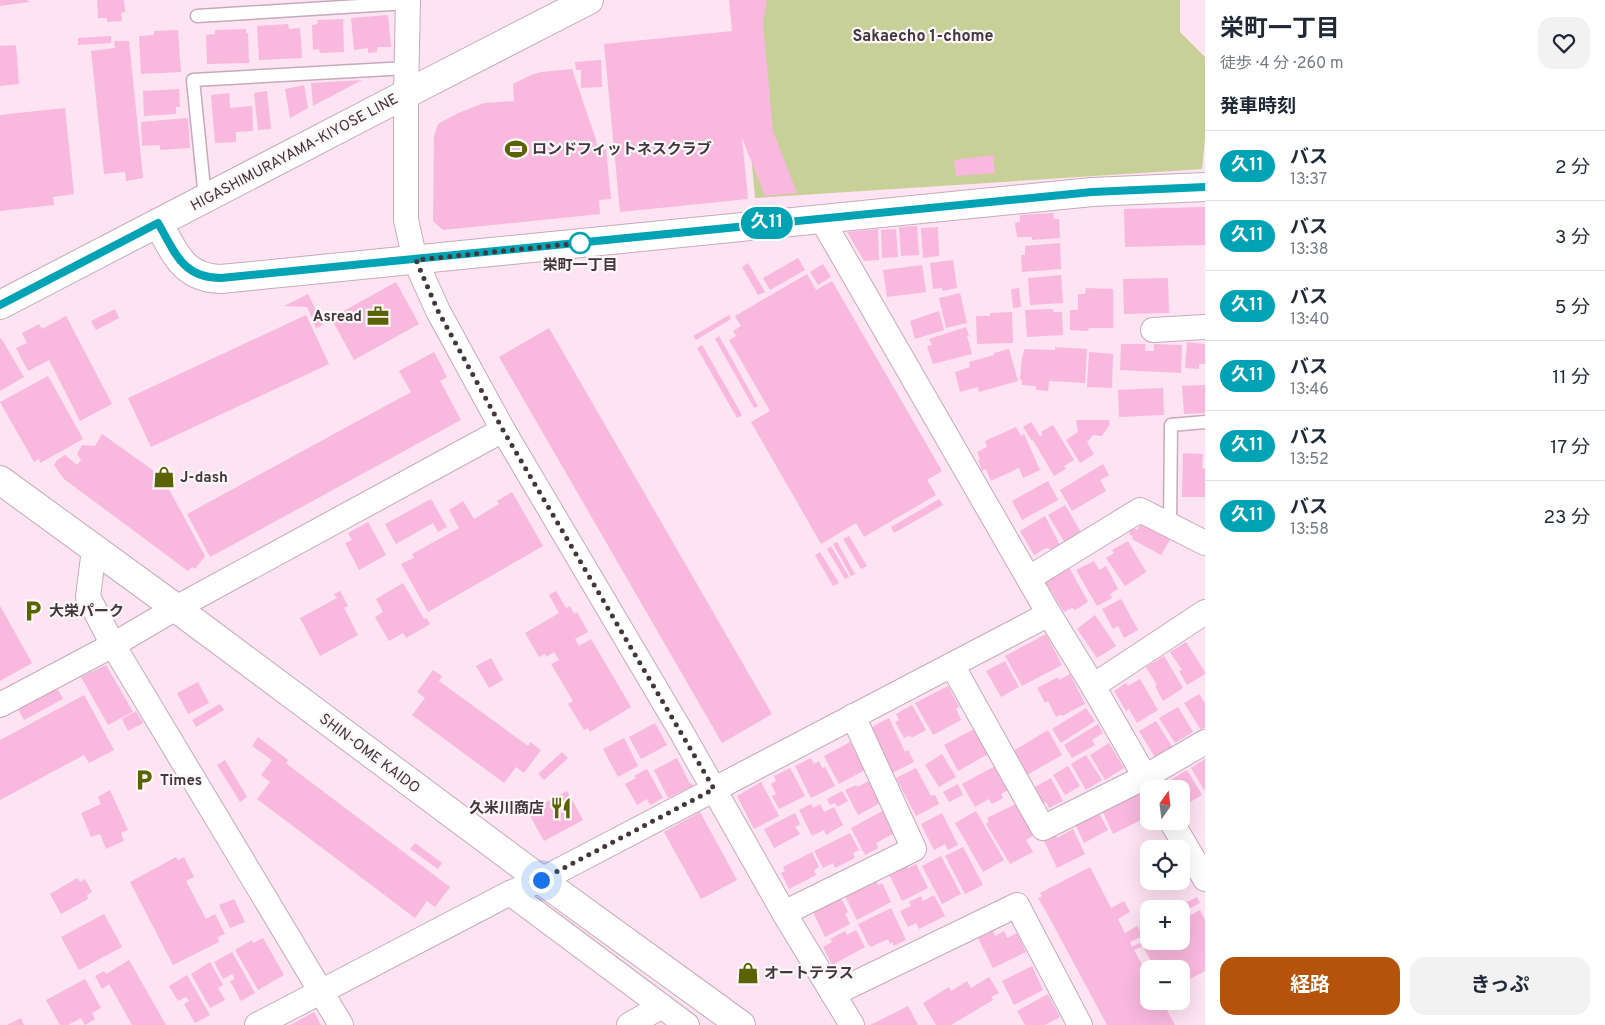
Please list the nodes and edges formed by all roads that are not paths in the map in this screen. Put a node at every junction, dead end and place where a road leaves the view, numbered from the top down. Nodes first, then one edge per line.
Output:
1 (589, 0) edge
2 (408, 1) edge
3 (197, 16) dead end
4 (406, 81) junction
5 (1205, 187) edge
6 (206, 198) junction
7 (821, 218) junction
8 (158, 223) junction
9 (416, 260) junction
10 (0, 305) edge
11 (1205, 327) edge
12 (1153, 330) dead end
13 (1205, 422) edge
14 (503, 430) junction
15 (0, 480) edge
16 (1174, 528) junction
17 (1205, 529) edge
18 (1205, 543) edge
19 (94, 549) junction
20 (1029, 578) junction
21 (176, 608) junction
22 (1205, 612) edge
23 (1049, 614) junction
24 (113, 645) junction
25 (952, 665) junction
26 (1093, 686) junction
27 (0, 705) edge
28 (853, 716) junction
29 (1205, 742) edge
30 (1146, 780) edge
31 (1152, 780) edge
32 (1140, 786) edge
33 (714, 789) junction
34 (1176, 830) edge
35 (1205, 879) edge
36 (541, 880) junction
37 (510, 893) junction
38 (784, 913) junction
39 (322, 992) junction
40 (833, 994) junction
41 (662, 1006) junction
42 (257, 1025) edge
43 (341, 1025) edge
44 (629, 1025) edge
45 (687, 1025) edge
46 (741, 1025) edge
47 (852, 1025) edge
48 (1080, 1025) edge

1 - 4 main road, HIGASHIMURAYAMA-KIYOSE LINE
2 - 3 lane
2 - 4 street
4 - 6 main road, HIGASHIMURAYAMA-KIYOSE LINE
4 - 6 lane
4 - 9 street
5 - 7 main road
6 - 8 main road, HIGASHIMURAYAMA-KIYOSE LINE
7 - 9 main road
7 - 20 street
8 - 9 main road
8 - 10 main road, HIGASHIMURAYAMA-KIYOSE LINE
9 - 14 street
11 - 12 street
13 - 16 lane
14 - 21 street
14 - 33 street
15 - 19 main road, SHIN-OME KAIDO
16 - 17 street
16 - 18 street
16 - 20 street
19 - 21 main road, SHIN-OME KAIDO
19 - 24 street
20 - 23 street
21 - 24 street
21 - 36 main road, SHIN-OME KAIDO
22 - 26 street
23 - 25 street
23 - 26 street
24 - 27 street
24 - 39 street
25 - 28 street
25 - 32 street
26 - 30 street
28 - 33 street
28 - 38 street
29 - 31 street
33 - 36 street
33 - 38 street
34 - 35 street
36 - 37 street
36 - 46 main road, SHIN-OME KAIDO
37 - 39 street
37 - 41 street
38 - 40 street
39 - 42 street
39 - 43 street
40 - 47 street
40 - 48 street
41 - 44 street
41 - 45 street

